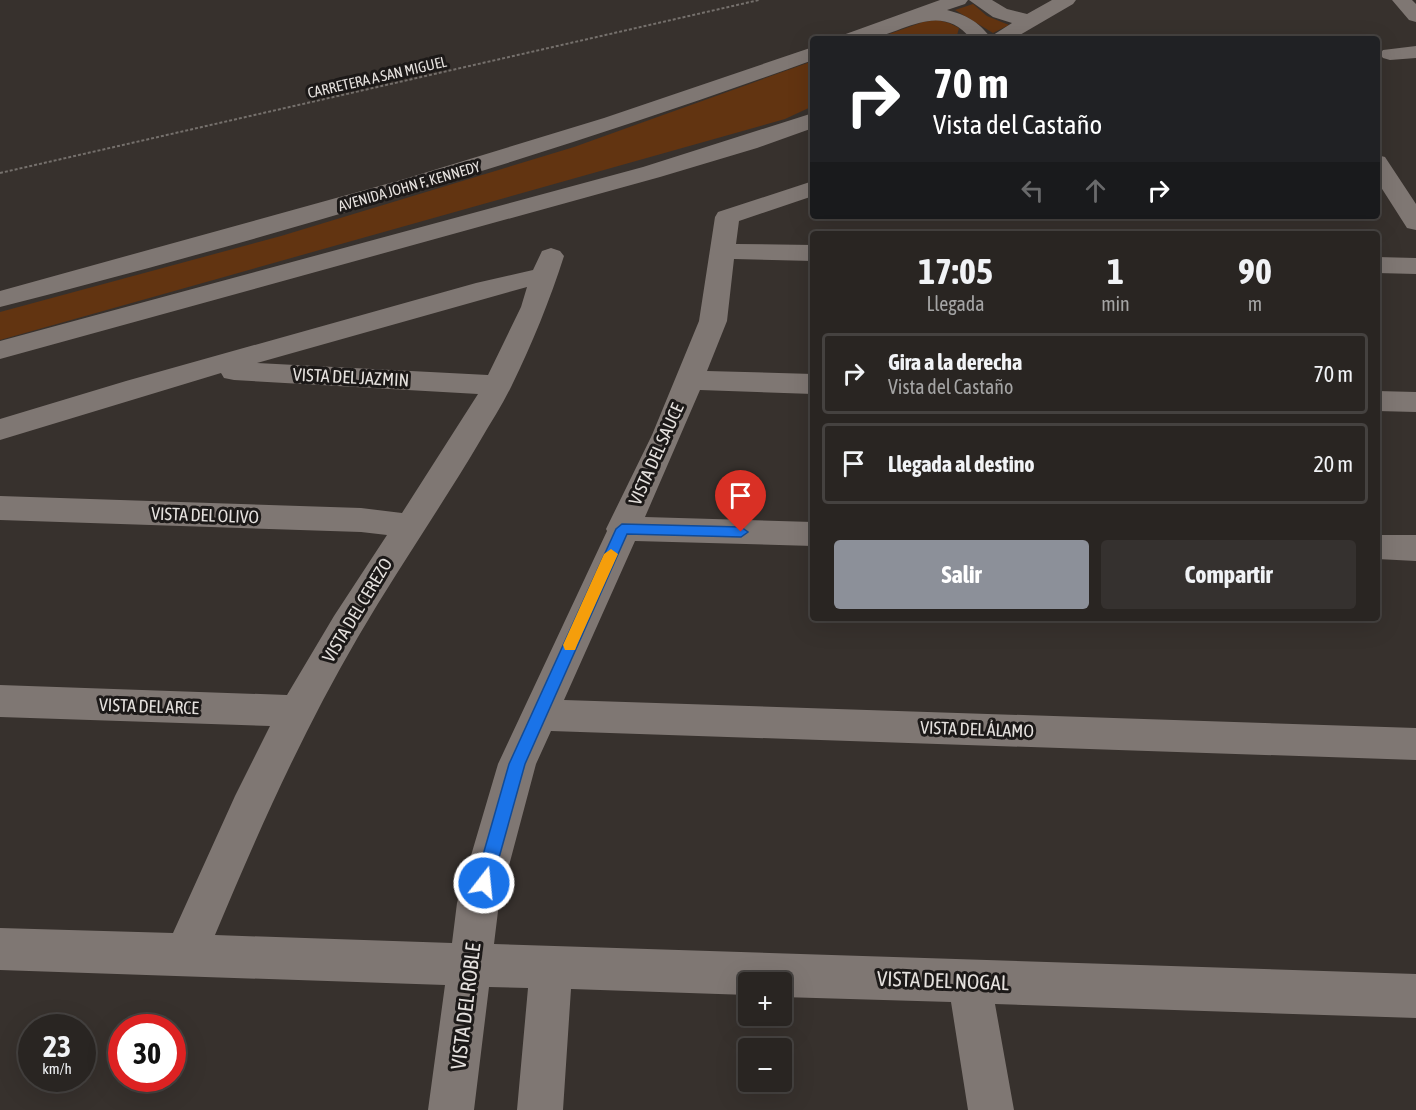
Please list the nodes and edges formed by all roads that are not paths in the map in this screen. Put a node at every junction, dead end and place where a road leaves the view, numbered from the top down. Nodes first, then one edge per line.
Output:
1 (958, 0) edge
2 (979, 0) edge
3 (1066, 0) edge
4 (1402, 0) edge
5 (923, 12) junction
6 (1416, 16) edge
7 (1028, 21) junction
8 (858, 36) edge
9 (979, 36) edge
10 (1003, 36) edge
11 (1416, 52) edge
12 (810, 54) edge
13 (1390, 54) dead end
14 (810, 121) edge
15 (1384, 184) edge
16 (810, 189) edge
17 (1416, 223) edge
18 (723, 251) junction
19 (810, 253) edge
20 (1380, 265) edge
21 (1416, 266) edge
22 (0, 299) edge
23 (0, 351) edge
24 (204, 369) junction
25 (689, 380) junction
26 (810, 384) edge
27 (498, 385) junction
28 (1380, 401) edge
29 (1416, 402) edge
30 (0, 430) edge
31 (0, 508) edge
32 (409, 526) junction
33 (622, 529) junction
34 (810, 534) edge
35 (1380, 547) edge
36 (1416, 548) edge
37 (0, 701) edge
38 (298, 711) junction
39 (539, 715) junction
40 (1416, 744) edge
41 (478, 903) joint
42 (0, 949) edge
43 (185, 955) junction
44 (470, 964) junction
45 (551, 968) junction
46 (969, 981) junction
47 (1416, 996) edge
48 (451, 1110) edge
49 (540, 1110) edge
50 (991, 1110) edge

1 - 5 street
2 - 7 street
3 - 7 street
4 - 6 street
5 - 8 street
5 - 9 street
7 - 10 street
11 - 13 street
12 - 22 street, AVENIDA JOHN F. KENNEDY
14 - 23 street
15 - 17 street
16 - 18 street, VISTA DEL SAUCE
18 - 19 street
18 - 25 street, VISTA DEL SAUCE
20 - 21 street
24 - 27 street, VISTA DEL JAZMIN
24 - 27 street, VISTA DEL CEREZO
24 - 30 street, VISTA DEL CEREZO
25 - 26 street
25 - 33 street, VISTA DEL SAUCE
27 - 32 street, VISTA DEL CEREZO
28 - 29 street
31 - 32 street, VISTA DEL OLIVO
32 - 38 street, VISTA DEL CEREZO
33 - 34 street
33 - 39 street, VISTA DEL SAUCE
35 - 36 street
37 - 38 street, VISTA DEL ARCE
38 - 43 street, VISTA DEL CEREZO
39 - 40 street, VISTA DEL ÁLAMO
39 - 41 street, VISTA DEL SAUCE
41 - 44 street, VISTA DEL ROBLE
42 - 43 street
43 - 44 street
44 - 45 street, VISTA DEL NOGAL
44 - 48 street, VISTA DEL ROBLE
45 - 46 street, VISTA DEL NOGAL
45 - 49 street
46 - 47 street, VISTA DEL NOGAL
46 - 50 street

